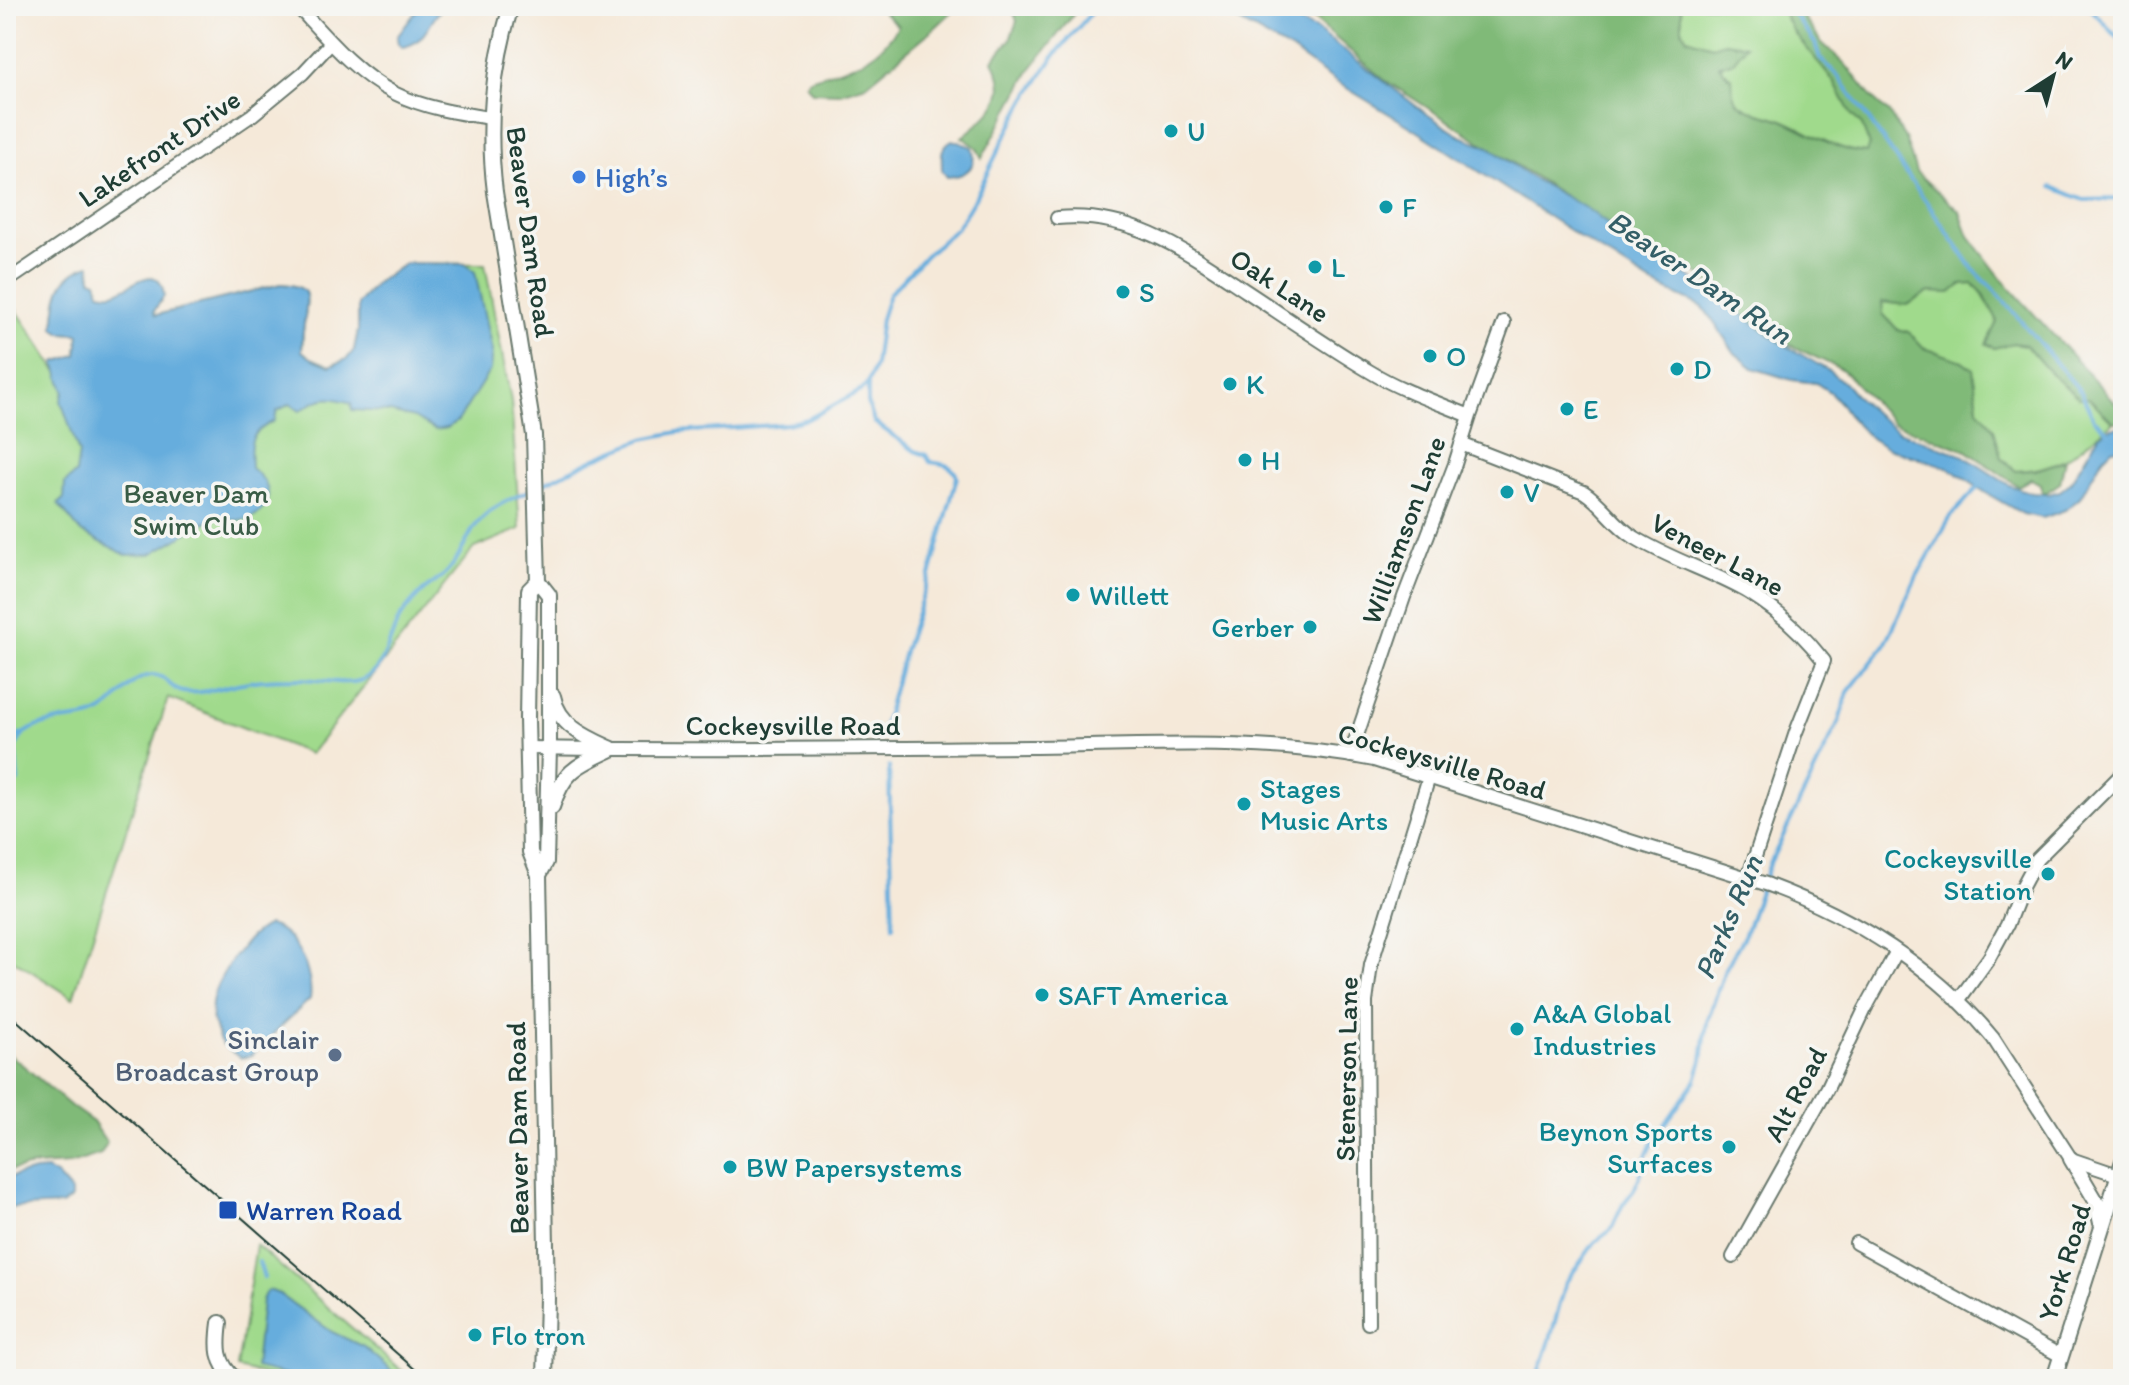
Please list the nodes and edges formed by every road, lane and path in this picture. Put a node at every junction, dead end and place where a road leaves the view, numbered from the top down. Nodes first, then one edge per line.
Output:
1 (297, 6) edge
2 (511, 6) edge
3 (331, 43) junction
4 (490, 118) junction
5 (1057, 218) dead end
6 (6, 282) edge
7 (1504, 322) dead end
8 (1470, 416) junction
9 (1461, 444) junction
10 (538, 581) junction
11 (549, 672) junction
12 (528, 748) junction
13 (549, 748) junction
14 (612, 749) junction
15 (1350, 756) junction
16 (2123, 773) edge
17 (1429, 777) junction
18 (546, 826) junction
19 (539, 875) junction
20 (1759, 882) junction
21 (1897, 951) junction
22 (1958, 1001) junction
23 (2071, 1159) junction
24 (2121, 1168) edge
25 (2101, 1229) junction
26 (1856, 1243) dead end
27 (1733, 1257) dead end
28 (220, 1323) dead end
29 (1368, 1323) dead end
30 (2061, 1356) junction
31 (235, 1379) edge
32 (545, 1379) edge
33 (2054, 1379) edge

1 - 3 street, Beaver Dam Road
2 - 4 main road
3 - 4 street, Beaver Dam Road
3 - 6 street, Lakefront Drive
4 - 10 main road, Beaver Dam Road
5 - 8 street, Oak Lane
7 - 8 street, Williamson Lane
8 - 9 street, Williamson Lane
9 - 15 street, Williamson Lane
9 - 20 street, Veneer Lane
10 - 11 main road, Beaver Dam Road
10 - 12 main road, Beaver Dam Road
11 - 13 main road, Beaver Dam Road
11 - 14 main road
12 - 13 street, Cockeysville Road
12 - 19 main road, Beaver Dam Road
13 - 14 street, Cockeysville Road
13 - 18 main road, Beaver Dam Road
14 - 15 street, Cockeysville Road
14 - 18 main road
15 - 17 street, Cockeysville Road
16 - 22 street
17 - 20 street, Cockeysville Road
17 - 29 street, Stenerson Lane
18 - 19 main road, Beaver Dam Road
19 - 32 main road, Beaver Dam Road
20 - 21 street, Cockeysville Road
21 - 22 street, Cockeysville Road
21 - 27 street, Alt Road
22 - 23 street, Cockeysville Road
23 - 24 street
23 - 25 main road
24 - 25 main road, York Road
25 - 30 main road, York Road
26 - 30 street
28 - 31 main road
30 - 33 main road, York Road

